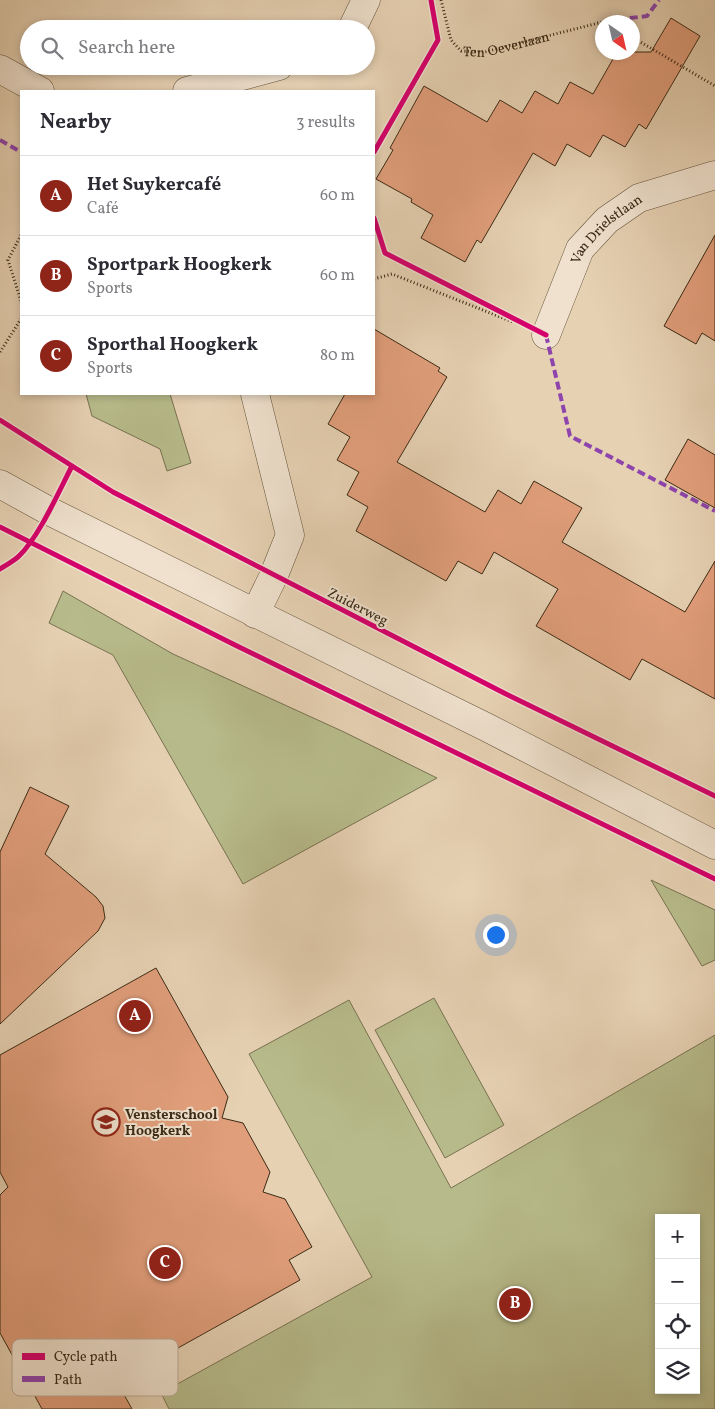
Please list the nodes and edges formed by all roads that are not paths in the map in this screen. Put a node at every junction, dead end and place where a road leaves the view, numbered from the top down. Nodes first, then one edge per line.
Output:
1 (366, 0) edge
2 (356, 20) edge
3 (0, 69) edge
4 (246, 75) edge
5 (38, 90) edge
6 (191, 90) edge
7 (715, 175) edge
8 (546, 335) road end
9 (255, 395) edge
10 (0, 484) edge
11 (255, 614) junction
12 (715, 844) edge

1 - 2 street
3 - 5 street
4 - 6 street
7 - 8 street, Van Drielstlaan
9 - 11 street
10 - 11 street
11 - 12 street

